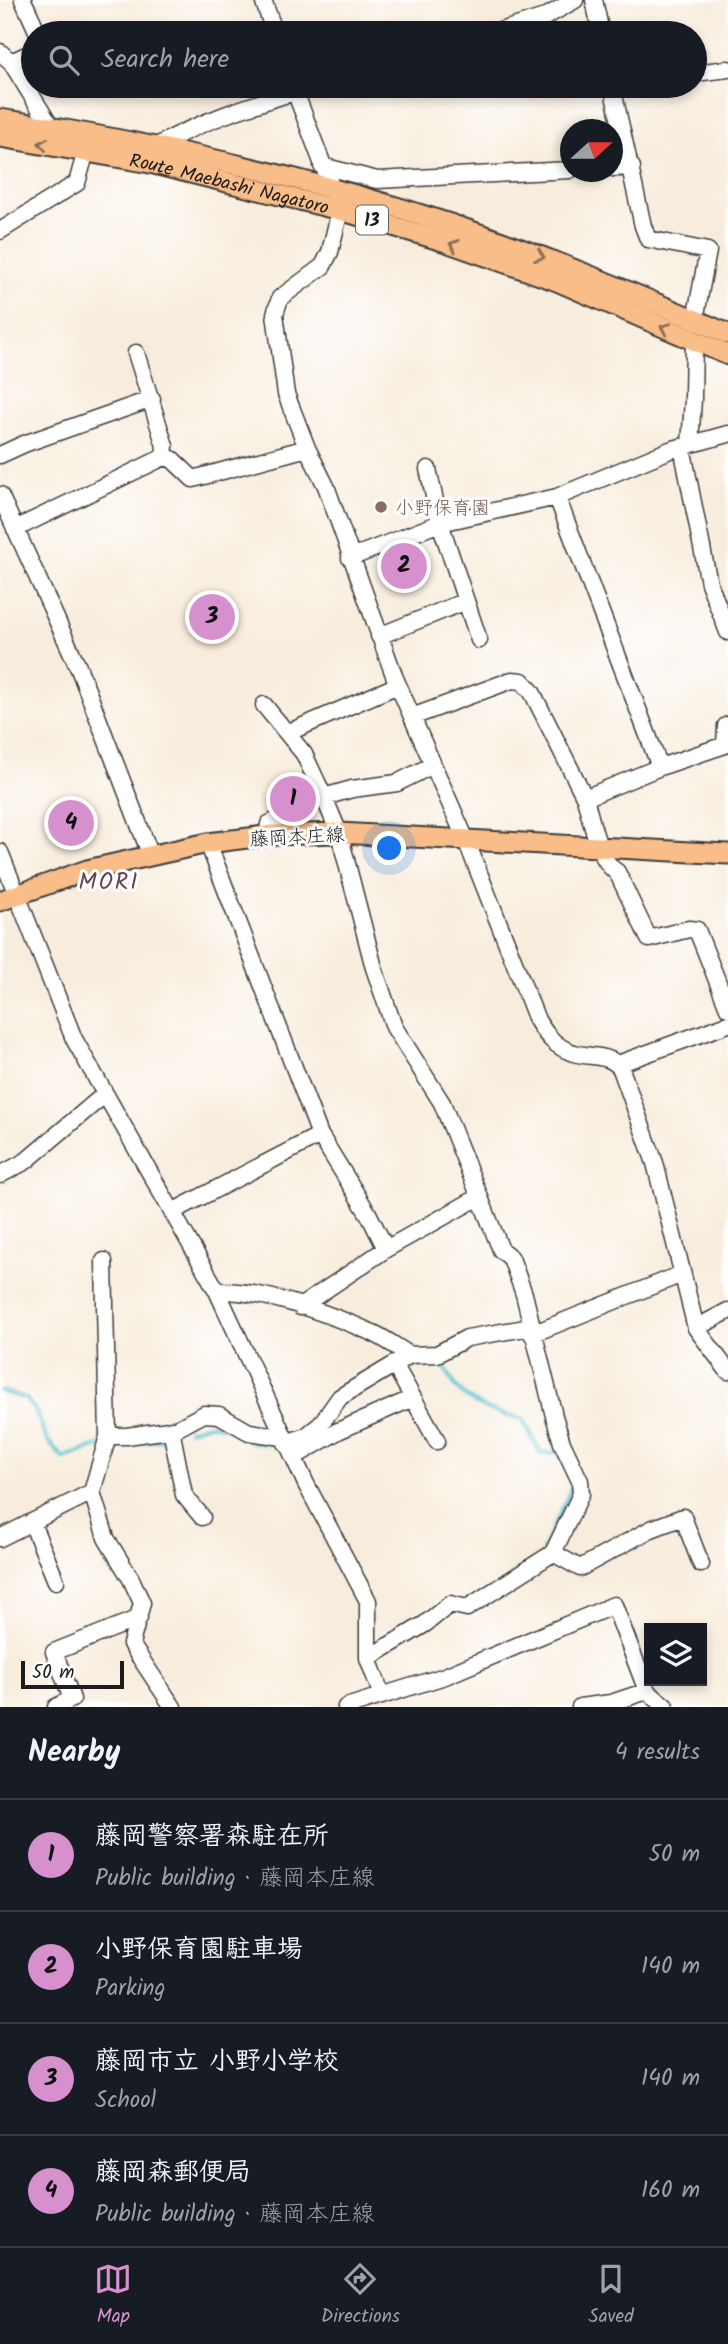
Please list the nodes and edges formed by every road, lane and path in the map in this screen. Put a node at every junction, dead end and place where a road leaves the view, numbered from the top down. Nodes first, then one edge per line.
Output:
1 (23, 0) edge
2 (263, 0) edge
3 (575, 0) edge
4 (594, 0) edge
5 (33, 21) edge
6 (271, 21) edge
7 (532, 21) edge
8 (598, 21) edge
9 (5, 57) edge
10 (728, 69) edge
11 (707, 72) edge
12 (21, 81) edge
13 (32, 98) edge
14 (269, 98) edge
15 (297, 98) edge
16 (615, 98) edge
17 (0, 119) edge
18 (51, 127) junction
19 (0, 137) edge
20 (157, 146) junction
21 (86, 151) junction
22 (323, 166) junction
23 (623, 167) edge
24 (632, 167) junction
25 (560, 171) edge
26 (331, 188) junction
27 (340, 210) junction
28 (0, 231) edge
29 (695, 320) junction
30 (728, 334) edge
31 (694, 340) junction
32 (136, 353) dead end
33 (728, 355) edge
34 (152, 399) junction
35 (728, 434) edge
36 (686, 446) junction
37 (307, 448) junction
38 (0, 455) edge
39 (164, 457) junction
40 (428, 469) dead end
41 (0, 495) edge
42 (556, 497) junction
43 (440, 523) junction
44 (15, 529) junction
45 (350, 558) junction
46 (466, 601) junction
47 (728, 632) edge
48 (379, 636) junction
49 (479, 640) dead end
50 (398, 685) junction
51 (264, 705) dead end
52 (412, 718) junction
53 (728, 725) edge
54 (287, 733) junction
55 (433, 765) junction
56 (660, 767) junction
57 (324, 797) junction
58 (585, 798) junction
59 (339, 833) junction
60 (267, 836) junction
61 (466, 840) junction
62 (208, 843) junction
63 (600, 847) junction
64 (0, 852) edge
65 (728, 854) edge
66 (151, 856) junction
67 (9, 898) edge
68 (728, 1008) edge
69 (728, 1024) edge
70 (618, 1064) junction
71 (104, 1094) junction
72 (320, 1135) junction
73 (0, 1175) edge
74 (479, 1197) junction
75 (172, 1212) junction
76 (386, 1250) junction
77 (104, 1261) dead end
78 (682, 1273) junction
79 (217, 1291) junction
80 (300, 1307) junction
81 (728, 1311) edge
82 (696, 1328) junction
83 (532, 1331) junction
84 (410, 1355) junction
85 (394, 1364) junction
86 (728, 1371) edge
87 (413, 1398) junction
88 (171, 1429) junction
89 (108, 1436) junction
90 (437, 1441) dead end
91 (287, 1446) junction
92 (92, 1492) junction
93 (202, 1517) dead end
94 (32, 1522) junction
95 (0, 1538) edge
96 (553, 1553) junction
97 (701, 1564) dead end
98 (56, 1581) dead end
99 (139, 1618) junction
100 (368, 1658) junction
101 (647, 1692) junction
102 (382, 1696) junction
103 (610, 1705) edge
104 (56, 1707) edge
105 (173, 1707) edge
106 (346, 1707) edge
107 (580, 1707) edge
108 (666, 1707) edge

1 - 5 street
2 - 6 street
3 - 7 street
4 - 8 street
9 - 12 street
10 - 11 street
13 - 18 street
14 - 20 street
15 - 22 street
16 - 24 street
17 - 18 main road, Route Maebashi Nagatoro / 13
18 - 20 main road, Route Maebashi Nagatoro / 13
21 -> 19 main road, Route Maebashi Nagatoro / 13
20 - 26 main road, Route Maebashi Nagatoro / 13
21 - 27 main road, Route Maebashi Nagatoro / 13
21 - 28 street
22 - 25 street
22 - 26 street
23 - 24 street
24 - 29 street
26 - 27 street
26 -> 29 main road, Route Maebashi Nagatoro / 13
31 -> 27 main road, Route Maebashi Nagatoro / 13
27 - 37 street
29 - 30 main road, Route Maebashi Nagatoro / 13
31 - 33 main road, Route Maebashi Nagatoro / 13
31 - 36 street
32 - 34 street
34 - 38 street
34 - 39 street
35 - 36 street
36 - 42 street
36 - 47 street
37 - 39 street
37 - 45 street
39 - 44 street
40 - 43 street
41 - 44 street
42 - 43 street
42 - 56 street
43 - 45 street
43 - 46 street
44 - 66 street
45 - 48 street
46 - 48 street
46 - 49 street
48 - 50 street
50 - 52 street
50 - 54 street
51 - 54 street
52 - 55 street
52 - 58 street
53 - 56 street
54 - 57 street
55 - 57 street
55 - 61 street
56 - 58 street
57 - 59 street
57 - 60 street
58 - 63 street
59 - 60 main road, 藤岡本庄線
59 - 61 main road, 藤岡本庄線
59 - 74 street
60 - 62 main road, 藤岡本庄線
61 - 63 main road, 藤岡本庄線
61 - 70 street
62 - 66 main road, 藤岡本庄線
62 - 72 street
63 - 65 main road, 藤岡本庄線
63 - 68 street
64 - 67 street
66 - 67 main road, 藤岡本庄線
67 - 71 street
69 - 70 street
70 - 78 street
71 - 73 street
71 - 75 street
72 - 75 street
72 - 76 street
74 - 76 street
74 - 83 street
75 - 79 street
76 - 80 street
77 - 89 street
78 - 82 street
78 - 83 street
79 - 80 street
79 - 91 street
80 - 84 street
81 - 82 street
82 - 86 street
83 - 84 street
83 - 96 street
84 - 85 street
85 - 87 street
85 - 91 street
87 - 90 street
87 - 91 street
88 - 89 street
88 - 91 street
88 - 93 street
89 - 92 street
91 - 100 street
92 - 94 street
92 - 99 street
94 - 95 street
94 - 98 street
96 - 97 street
96 - 100 street
99 - 104 street
99 - 105 street
100 - 102 street
101 - 102 street
101 - 103 street
101 - 108 street
102 - 106 street
103 - 107 street

